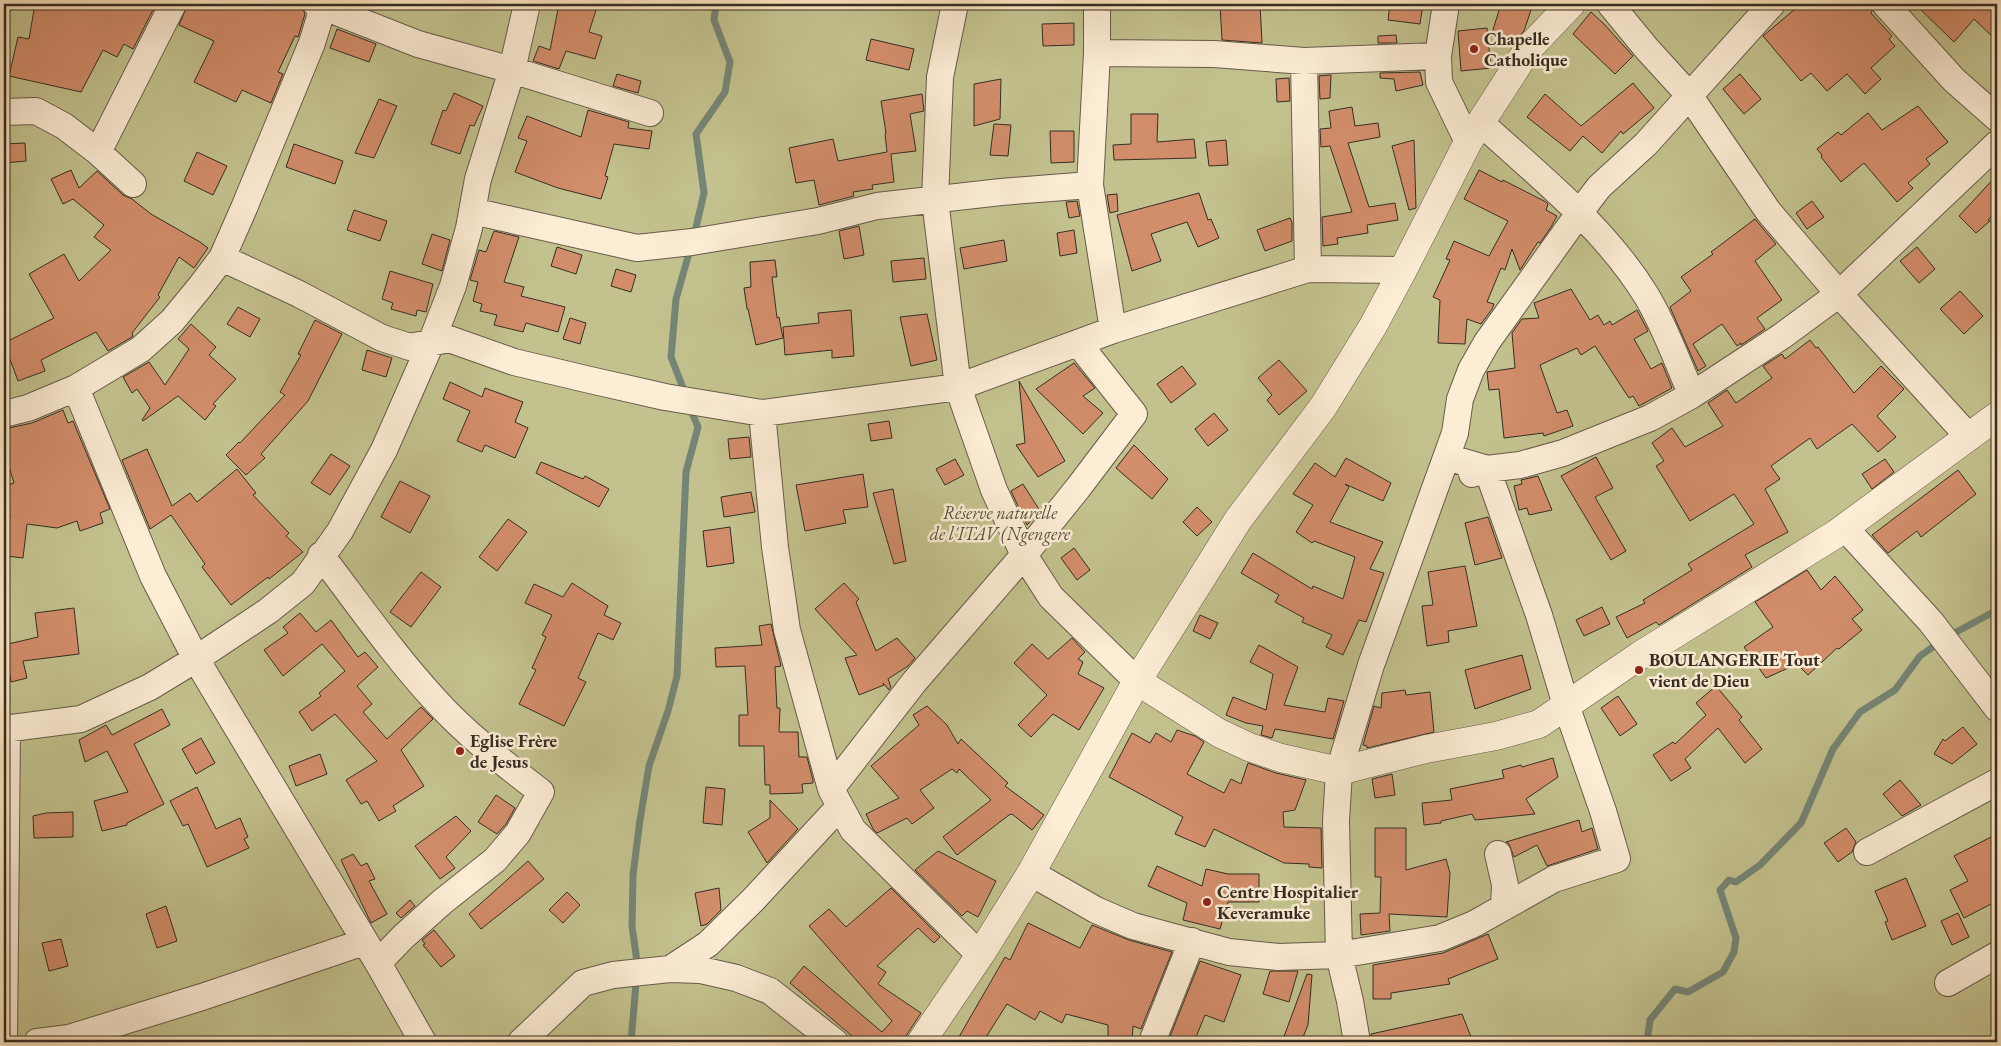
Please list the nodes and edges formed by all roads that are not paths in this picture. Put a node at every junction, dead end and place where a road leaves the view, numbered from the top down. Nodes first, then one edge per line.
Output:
1 (173, 4) edge
2 (527, 4) edge
3 (955, 4) edge
4 (1097, 4) edge
5 (1446, 4) edge
6 (1571, 4) edge
7 (1610, 4) edge
8 (1772, 4) edge
9 (1885, 4) edge
10 (321, 5) edge
11 (1097, 53) junction
12 (1438, 56) junction
13 (1304, 60) junction
14 (512, 70) junction
15 (1689, 95) junction
16 (4, 112) edge
17 (650, 113) dead end
18 (1997, 118) edge
19 (1475, 133) junction
20 (1997, 144) edge
21 (98, 152) junction
22 (133, 184) dead end
23 (1090, 186) junction
24 (935, 200) junction
25 (472, 210) junction
26 (1580, 212) junction
27 (222, 258) junction
28 (1308, 269) junction
29 (1403, 270) junction
30 (1839, 294) junction
31 (1113, 330) junction
32 (432, 343) junction
33 (1078, 343) junction
34 (958, 387) junction
35 (76, 388) junction
36 (1692, 395) junction
37 (762, 412) junction
38 (4, 414) edge
39 (1997, 416) edge
40 (1969, 437) junction
41 (1446, 457) junction
42 (1487, 469) junction
43 (1432, 500) junction
44 (1845, 528) junction
45 (321, 555) junction
46 (1024, 555) junction
47 (196, 659) junction
48 (1137, 681) junction
49 (1566, 705) junction
50 (1997, 708) edge
51 (6, 729) edge
52 (1339, 771) junction
53 (1997, 782) edge
54 (836, 797) junction
55 (1867, 852) dead end
56 (1498, 854) dead end
57 (1032, 873) junction
58 (1504, 906) junction
59 (1192, 941) junction
60 (371, 952) junction
61 (980, 955) junction
62 (1339, 955) junction
63 (1997, 955) edge
64 (670, 970) junction
65 (1948, 983) dead end
66 (4, 1042) edge
67 (37, 1042) edge
68 (423, 1042) edge
69 (521, 1042) edge
70 (835, 1042) edge
71 (921, 1042) edge
72 (1152, 1042) edge
73 (1358, 1042) edge

1 - 21 street
2 - 14 street
3 - 24 street
4 - 11 street
5 - 12 street
6 - 19 street
7 - 15 street
8 - 15 street
9 - 18 street
10 - 14 street
10 - 27 street
11 - 13 street
11 - 23 street
12 - 13 street
12 - 19 street
13 - 28 street
14 - 17 street
14 - 25 street
15 - 26 street
15 - 30 street
16 - 21 street
19 - 26 street
19 - 29 street
20 - 30 street
21 - 22 street
23 - 24 street
23 - 31 street
24 - 25 street
24 - 34 street
25 - 32 street
26 - 36 street
26 - 41 street
27 - 32 street
27 - 35 street
28 - 29 street
28 - 31 street
29 - 48 street
30 - 36 street
30 - 40 street
31 - 33 street
32 - 37 street
32 - 45 street
33 - 34 street
33 - 46 street
34 - 37 street
34 - 46 street
35 - 38 street
35 - 47 street
36 - 42 street
37 - 54 street
39 - 40 street
40 - 44 street
41 - 42 street
41 - 43 street
42 - 43 street
42 - 49 street
43 - 52 street
44 - 49 street
44 - 50 street
45 - 47 street
45 - 60 street
46 - 48 street
46 - 54 street
47 - 51 street
47 - 60 street
48 - 52 street
48 - 57 street
49 - 52 street
49 - 58 street
51 - 66 street
52 - 62 street
53 - 55 street
54 - 61 street
54 - 64 street
56 - 58 street
57 - 59 street
57 - 61 street
58 - 62 street
59 - 62 street
59 - 72 street
60 - 67 street
60 - 68 street
61 - 71 street
62 - 73 street
63 - 65 street
64 - 69 street
64 - 70 street

